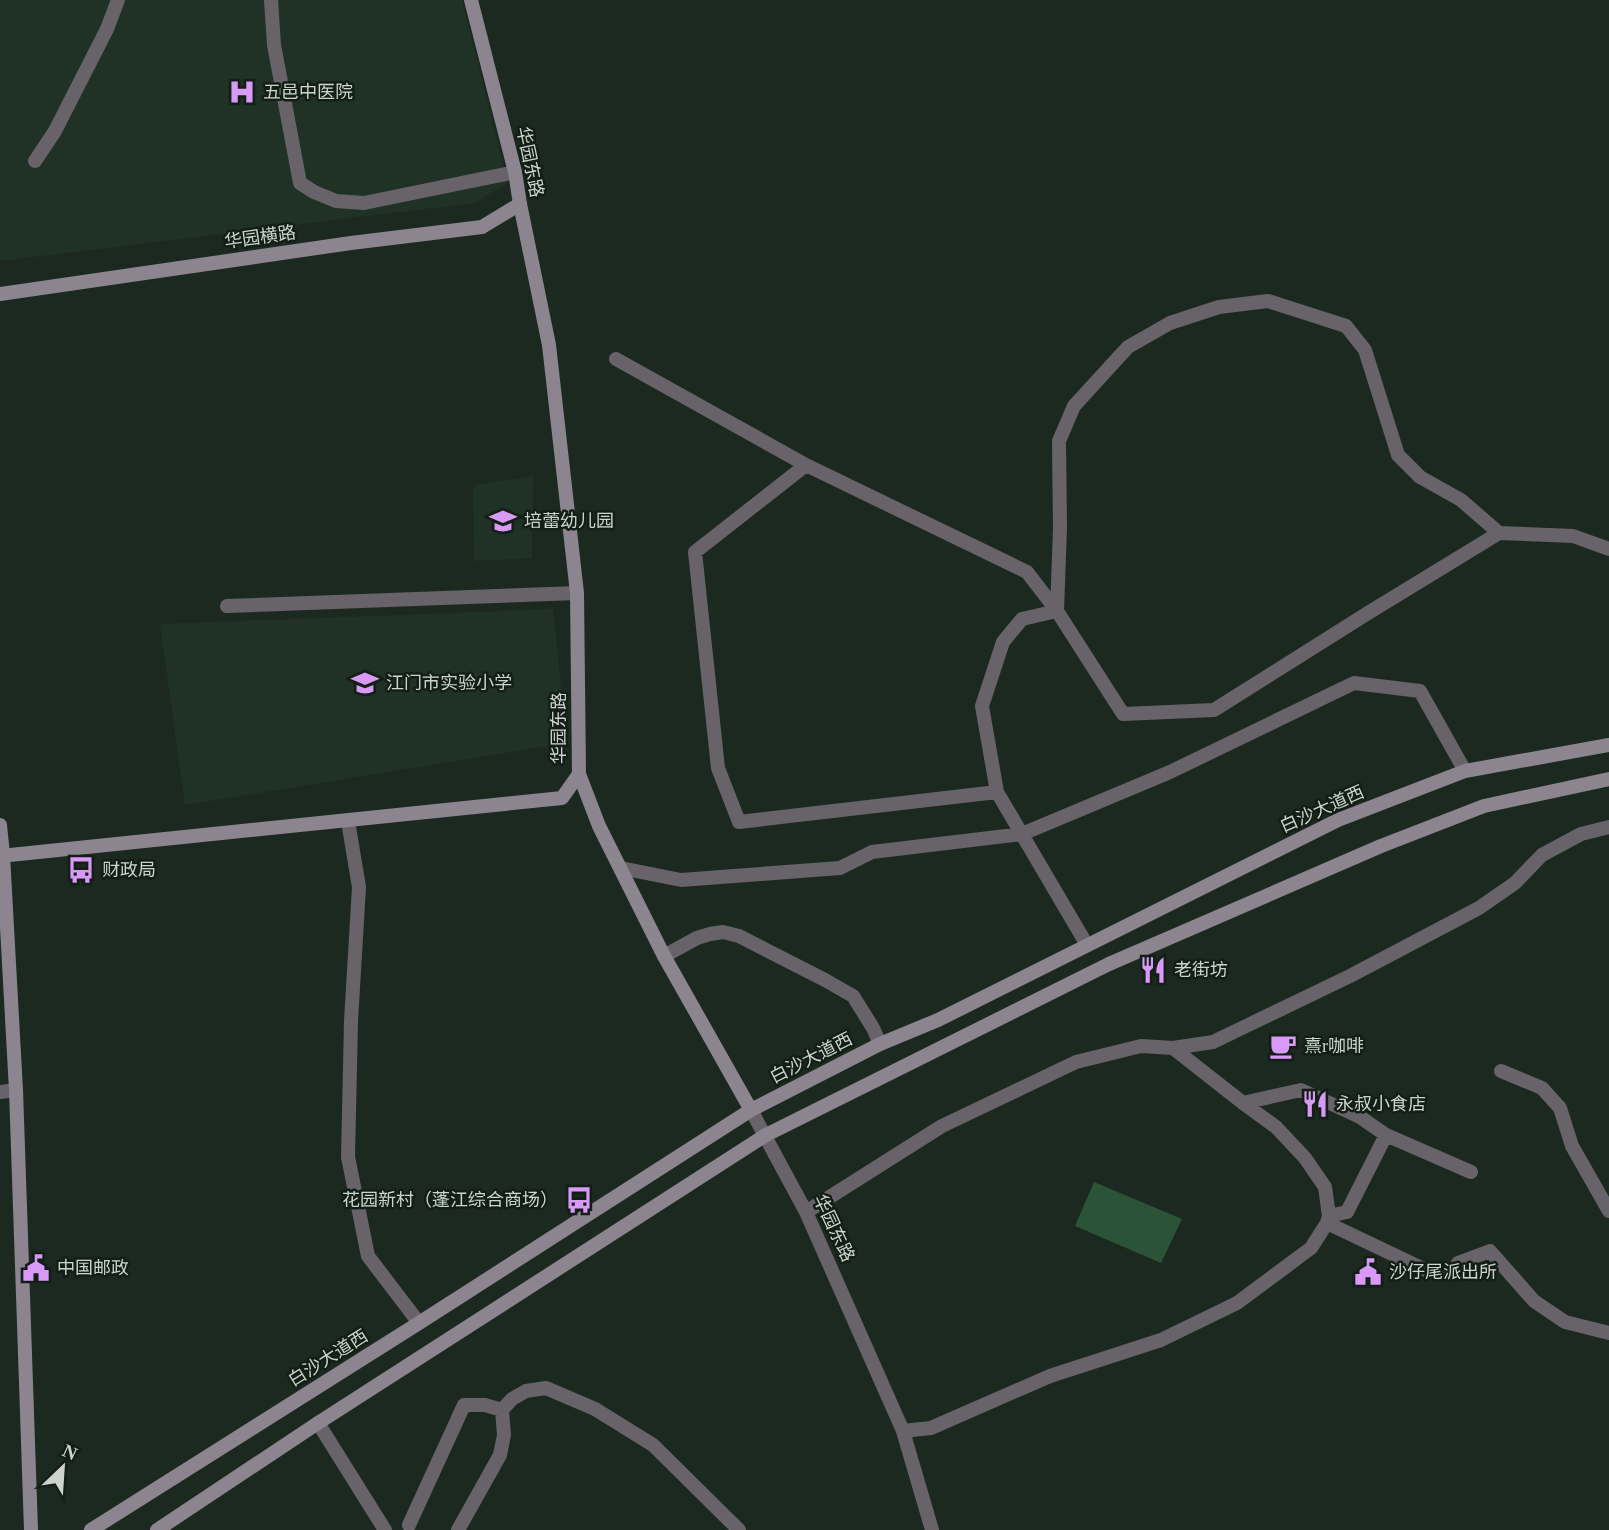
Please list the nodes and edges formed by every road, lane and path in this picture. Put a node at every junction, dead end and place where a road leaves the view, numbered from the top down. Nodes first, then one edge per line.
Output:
1 (118, 0) edge
2 (271, 0) edge
3 (471, 0) edge
4 (35, 161) dead end
5 (515, 172) junction
6 (520, 204) junction
7 (0, 294) edge
8 (616, 359) dead end
9 (806, 465) junction
10 (1499, 533) junction
11 (1609, 549) edge
12 (578, 593) junction
13 (227, 606) dead end
14 (1057, 611) junction
15 (1609, 745) edge
16 (1465, 771) junction
17 (579, 774) junction
18 (1609, 779) edge
19 (997, 792) junction
20 (348, 821) junction
21 (0, 825) edge
22 (1609, 827) edge
23 (1022, 834) junction
24 (2, 856) edge
25 (621, 869) junction
26 (1087, 945) junction
27 (664, 956) junction
28 (880, 1044) junction
29 (1172, 1048) junction
30 (1501, 1071) dead end
31 (16, 1090) junction
32 (0, 1091) edge
33 (1243, 1103) junction
34 (751, 1110) junction
35 (766, 1135) junction
36 (1386, 1135) junction
37 (1471, 1172) dead end
38 (1609, 1211) edge
39 (806, 1212) junction
40 (1328, 1219) junction
41 (419, 1323) junction
42 (1609, 1333) edge
43 (502, 1410) junction
44 (318, 1423) junction
45 (903, 1431) junction
46 (409, 1525) dead end
47 (31, 1530) edge
48 (91, 1530) edge
49 (157, 1530) edge
50 (385, 1530) edge
51 (458, 1530) edge
52 (739, 1530) edge
53 (932, 1530) edge

1 - 4 street
2 - 5 street
3 - 5 main road, 华园东路
5 - 6 main road, 华园东路
6 - 7 main road, 华园横路
6 - 12 main road, 华园东路
8 - 9 street
9 - 14 street
9 - 19 street
10 - 11 street
10 - 14 street
10 - 14 street
12 - 13 street
12 - 17 main road, 华园东路
14 - 19 street
15 - 16 main road, 白沙大道西
16 - 23 street
16 - 26 main road, 白沙大道西
17 - 20 main road
17 - 25 main road, 华园东路
18 - 35 main road
19 - 23 street
20 - 24 main road
20 - 41 street
21 - 24 main road
22 - 29 street
23 - 25 street
23 - 26 street
24 - 31 main road
25 - 27 main road, 华园东路
26 - 28 main road, 白沙大道西
27 - 28 street
27 - 34 main road, 华园东路
28 - 34 main road, 白沙大道西
29 - 33 street
29 - 39 street
30 - 38 street
31 - 32 street
31 - 47 main road
33 - 36 street
33 - 40 street
34 - 35 street, 华园东路
34 - 41 main road, 白沙大道西
35 - 39 street, 华园东路
35 - 44 main road
36 - 37 street
36 - 40 street
39 - 45 street, 华园东路
40 - 42 street
40 - 45 street
41 - 48 main road, 白沙大道西
43 - 46 street
43 - 51 street
43 - 52 street
44 - 49 main road
44 - 50 street
45 - 53 street, 华园东路

